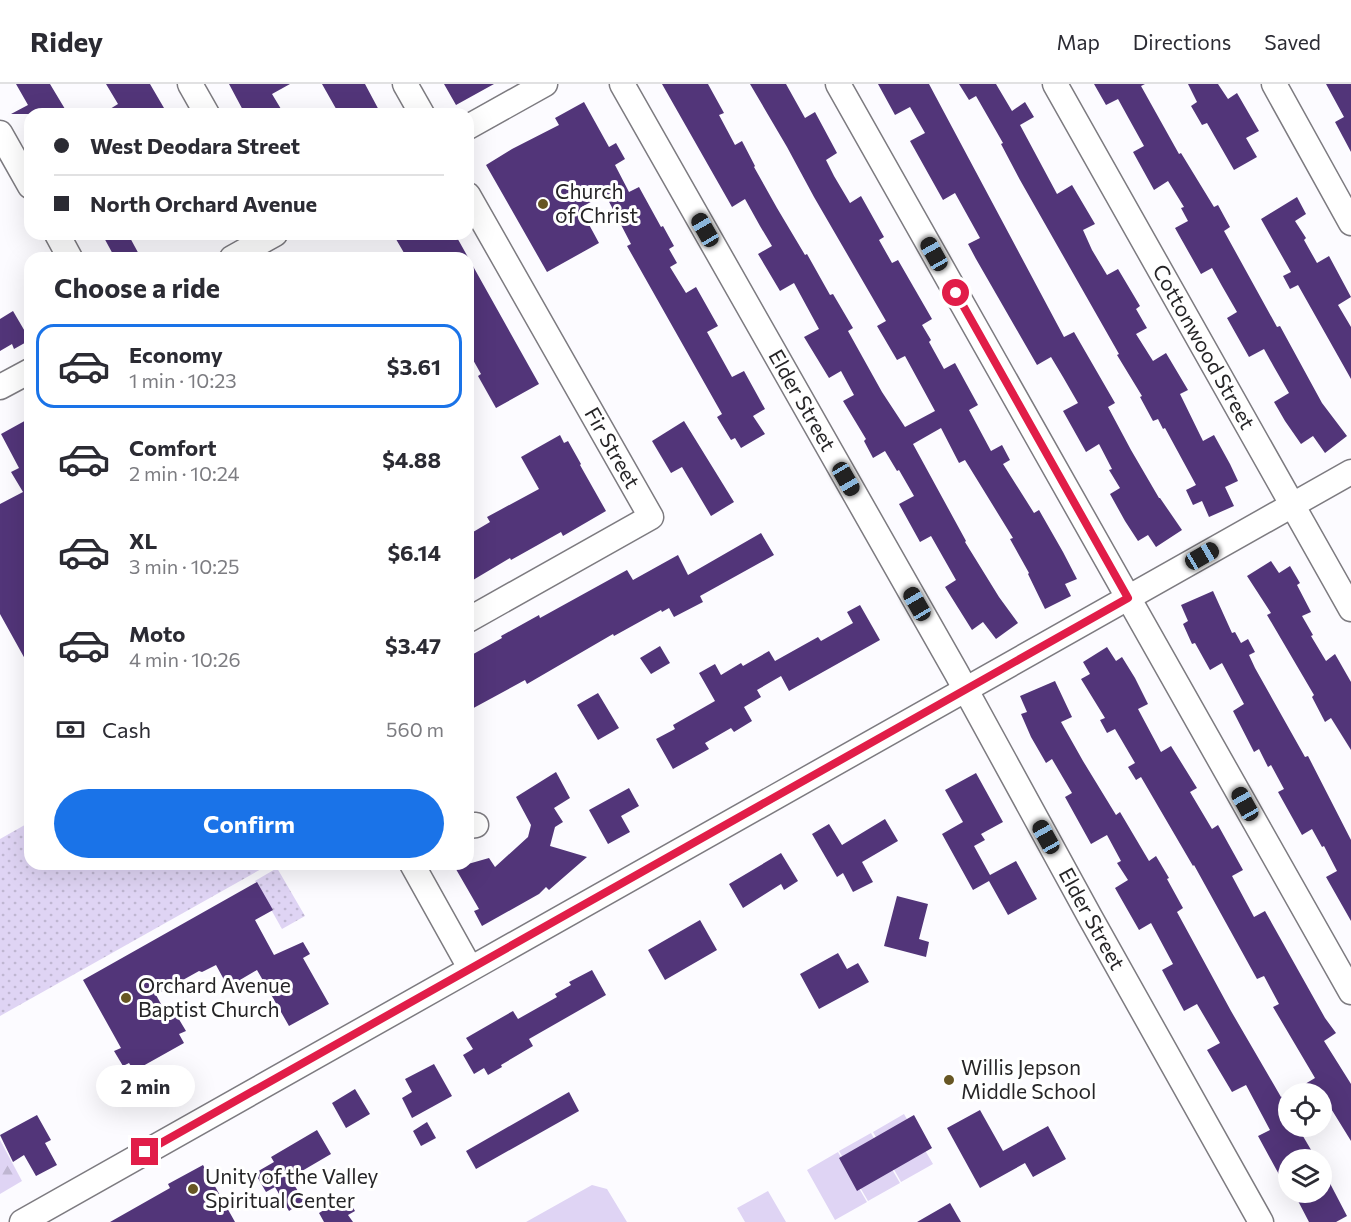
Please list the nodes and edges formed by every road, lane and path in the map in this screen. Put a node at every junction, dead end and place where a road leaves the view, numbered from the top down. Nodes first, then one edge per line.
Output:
1 (190, 84) edge
2 (405, 84) edge
3 (544, 84) edge
4 (622, 84) edge
5 (838, 84) edge
6 (1055, 84) edge
7 (1274, 84) edge
8 (204, 108) edge
9 (419, 108) edge
10 (474, 124) edge
11 (0, 133) edge
12 (24, 175) edge
13 (474, 206) edge
14 (1351, 223) edge
15 (264, 240) edge
16 (242, 252) edge
17 (24, 374) edge
18 (0, 387) edge
19 (1351, 472) edge
20 (1292, 505) junction
21 (1128, 598) junction
22 (1351, 609) edge
23 (474, 617) edge
24 (966, 690) junction
25 (415, 870) edge
26 (470, 968) junction
27 (1351, 992) edge
28 (22, 1222) edge
29 (1261, 1222) edge

1 - 8 street
2 - 9 street
3 - 10 street
4 - 24 street, Elder Street
5 - 21 street
6 - 20 street, Cottonwood Street
7 - 14 street
11 - 12 street
13 - 23 street, Fir Street
15 - 16 street
17 - 18 street
19 - 20 street
20 - 21 street
20 - 22 street, Cottonwood Street
21 - 24 street
21 - 27 street
24 - 26 street
24 - 29 street, Elder Street
25 - 26 street
26 - 28 street

